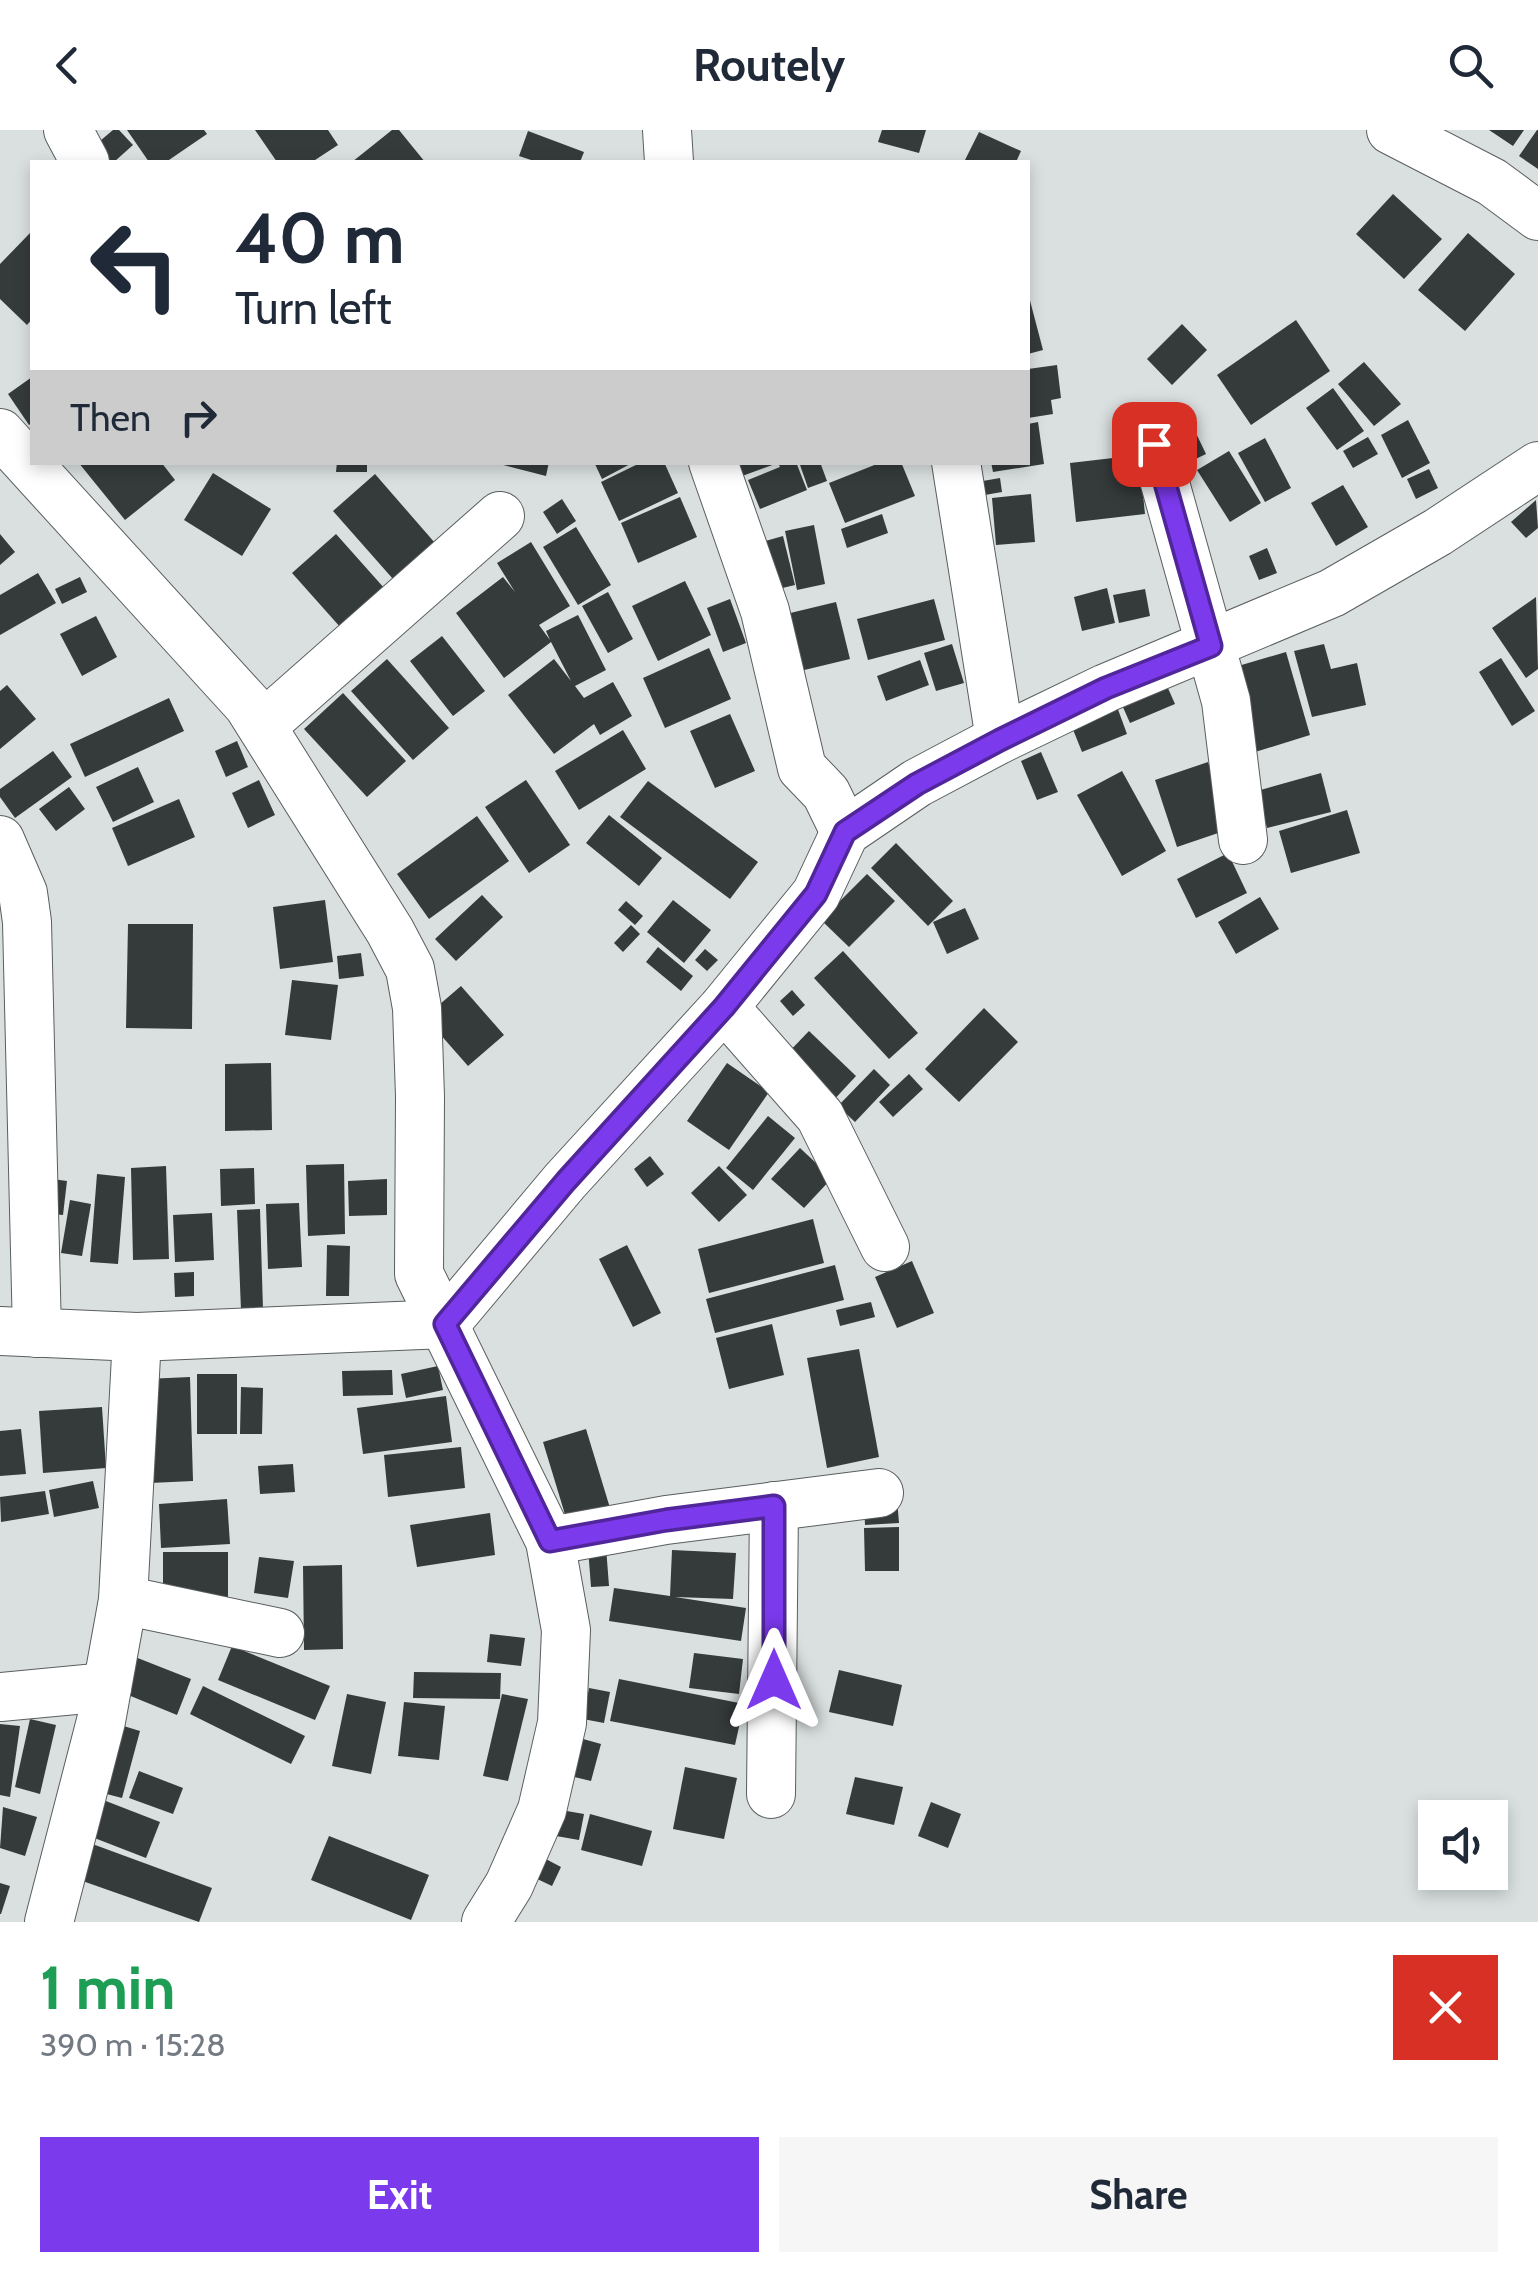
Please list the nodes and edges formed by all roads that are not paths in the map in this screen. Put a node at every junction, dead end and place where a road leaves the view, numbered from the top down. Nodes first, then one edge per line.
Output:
1 (68, 130) edge
2 (668, 130) edge
3 (1391, 130) edge
4 (84, 160) edge
5 (669, 160) edge
6 (1538, 216) edge
7 (0, 433) edge
8 (1154, 444) dead end
9 (714, 465) edge
10 (956, 465) edge
11 (1538, 466) edge
12 (500, 516) dead end
13 (1211, 646) junction
14 (262, 726) junction
15 (1000, 740) junction
16 (845, 832) junction
17 (0, 840) edge
18 (1243, 840) dead end
19 (724, 1007) junction
20 (885, 1246) dead end
21 (445, 1324) junction
22 (18, 1332) edge
23 (137, 1336) junction
24 (879, 1493) dead end
25 (774, 1506) junction
26 (550, 1541) junction
27 (123, 1600) junction
28 (280, 1633) dead end
29 (108, 1686) junction
30 (0, 1696) edge
31 (771, 1794) dead end
32 (49, 1922) edge
33 (486, 1922) edge

1 - 4 street
2 - 5 street
3 - 6 street
7 - 14 street
8 - 13 street
9 - 16 street
10 - 15 street
11 - 13 street
12 - 14 street
13 - 15 street
13 - 18 street
14 - 21 street
15 - 16 street
16 - 19 street
17 - 22 street
19 - 20 street
19 - 21 street
21 - 23 street
21 - 26 street
22 - 23 street
23 - 27 street
24 - 25 street
25 - 26 street
25 - 31 street
26 - 33 street
27 - 28 street
27 - 29 street
29 - 30 street
29 - 32 street

